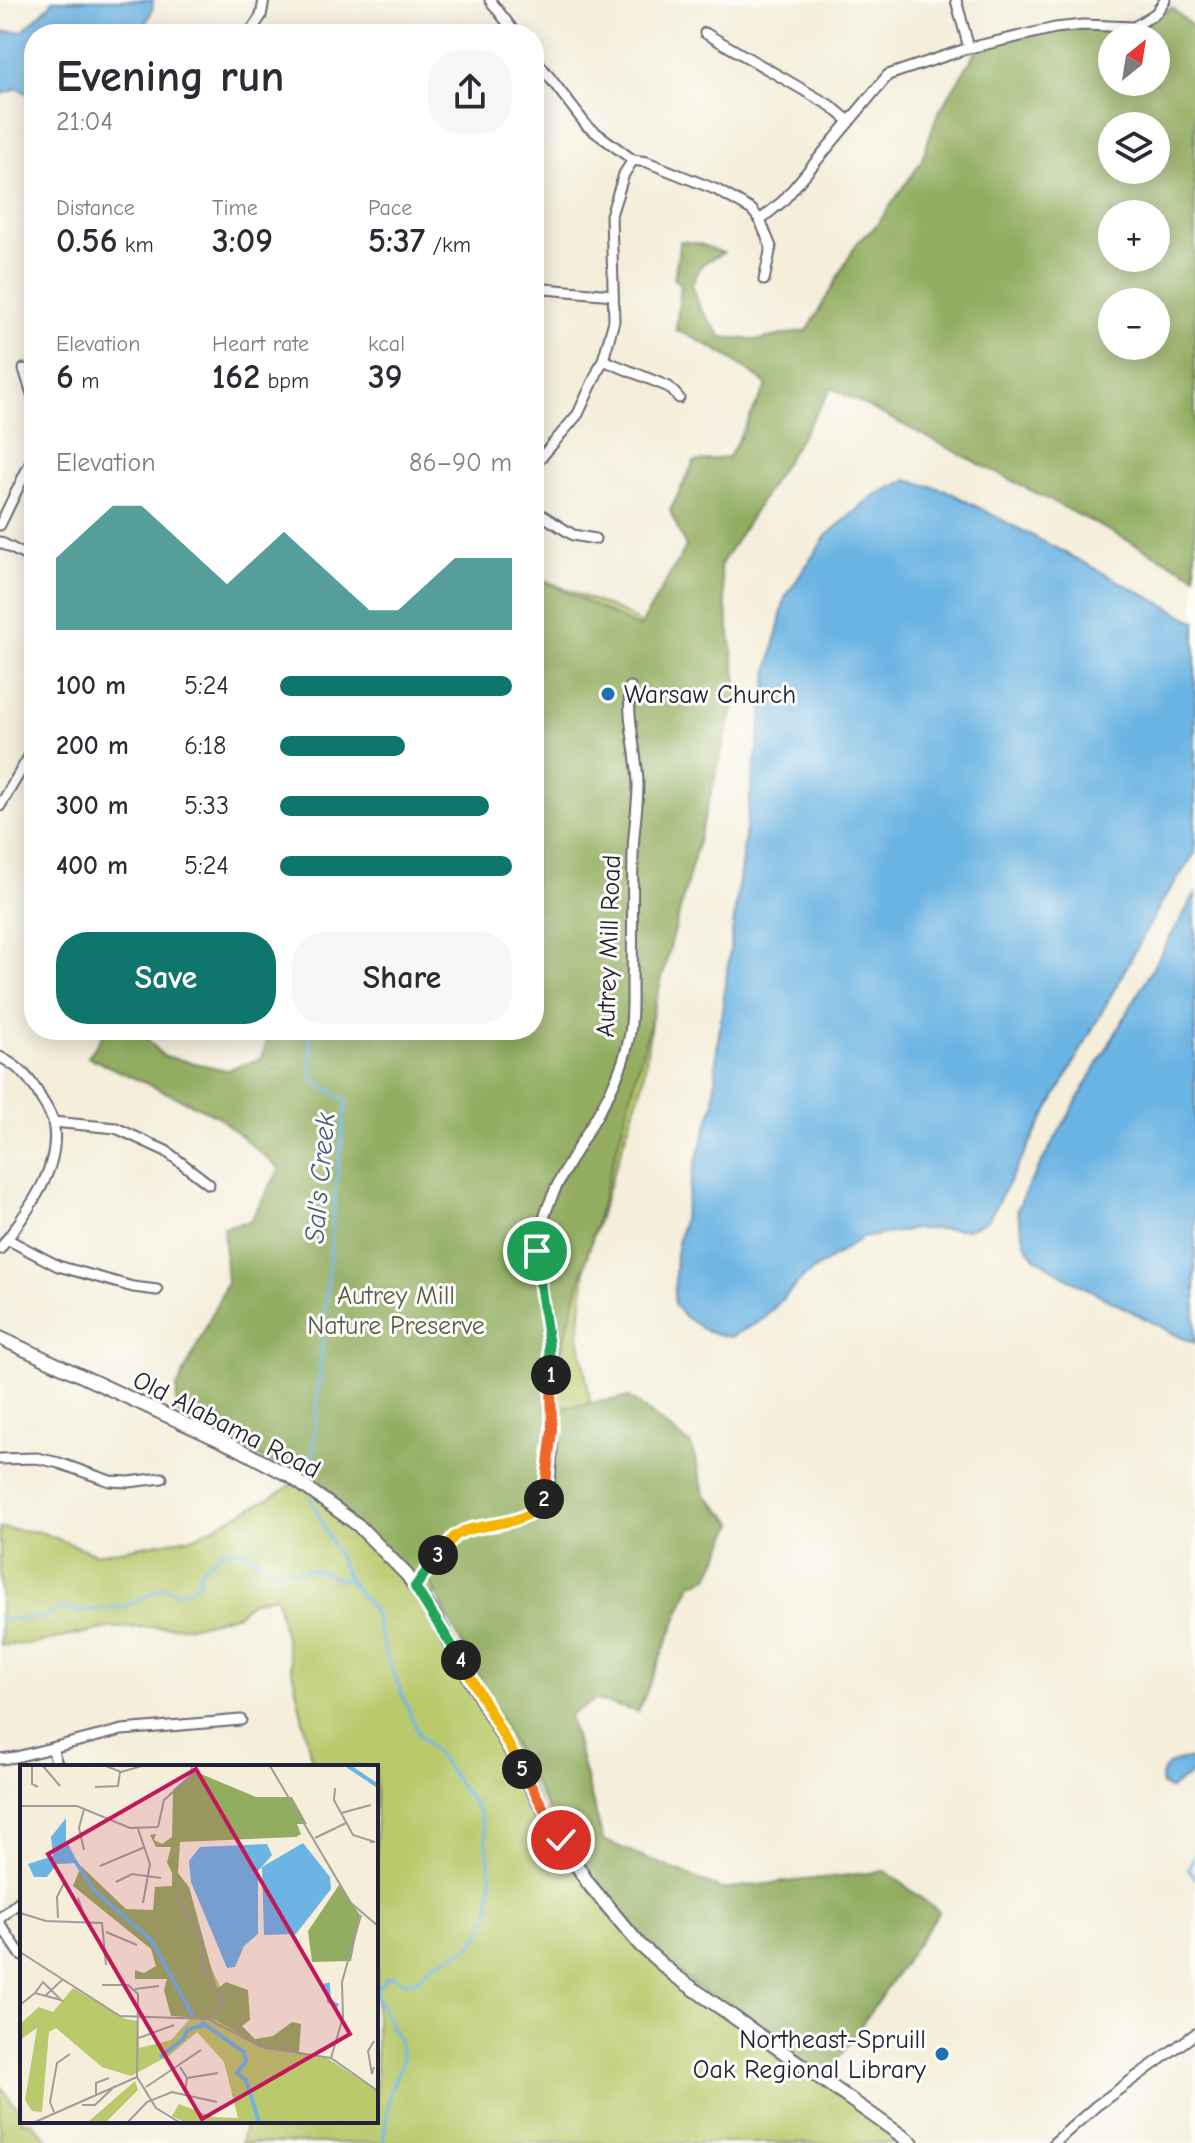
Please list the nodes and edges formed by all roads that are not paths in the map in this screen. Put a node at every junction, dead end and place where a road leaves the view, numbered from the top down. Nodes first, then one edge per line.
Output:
1 (264, 0) edge
2 (490, 0) edge
3 (956, 0) edge
4 (1165, 0) edge
5 (256, 24) edge
6 (508, 24) edge
7 (705, 33) dead end
8 (969, 48) junction
9 (544, 70) edge
10 (849, 121) junction
11 (633, 160) junction
12 (760, 220) junction
13 (764, 280) dead end
14 (544, 289) edge
15 (613, 295) junction
16 (603, 360) junction
17 (679, 398) dead end
18 (544, 454) edge
19 (24, 476) edge
20 (544, 516) edge
21 (0, 525) edge
22 (595, 539) dead end
23 (0, 542) edge
24 (24, 555) edge
25 (630, 687) dead end
26 (24, 765) edge
27 (0, 806) edge
28 (0, 1057) edge
29 (53, 1122) junction
30 (209, 1184) dead end
31 (7, 1239) junction
32 (0, 1249) edge
33 (157, 1290) dead end
34 (0, 1338) edge
35 (0, 1459) edge
36 (162, 1478) dead end
37 (415, 1587) junction
38 (241, 1720) dead end
39 (52, 1748) junction
40 (0, 1759) edge
41 (57, 1765) edge
42 (20, 1901) edge
43 (0, 1921) edge
44 (20, 1953) edge
45 (1195, 2034) edge
46 (912, 2143) edge
47 (1054, 2143) edge

1 - 5 street
2 - 6 street
3 - 8 street
4 - 8 street
7 - 10 street
8 - 10 street
9 - 11 street
10 - 12 street
11 - 12 street
11 - 15 street
12 - 13 street
14 - 15 street
15 - 16 street
16 - 17 street
16 - 18 street
19 - 21 street
20 - 22 street
23 - 24 street
25 - 37 street, Autrey Mill Road
26 - 27 street
28 - 29 street
29 - 30 street
29 - 31 street
31 - 32 street
31 - 33 street
34 - 37 main road, Old Alabama Road
35 - 36 street
37 - 46 main road, Old Alabama Road
38 - 39 street
39 - 40 street
39 - 41 street
42 - 43 street
43 - 44 street
45 - 47 street

